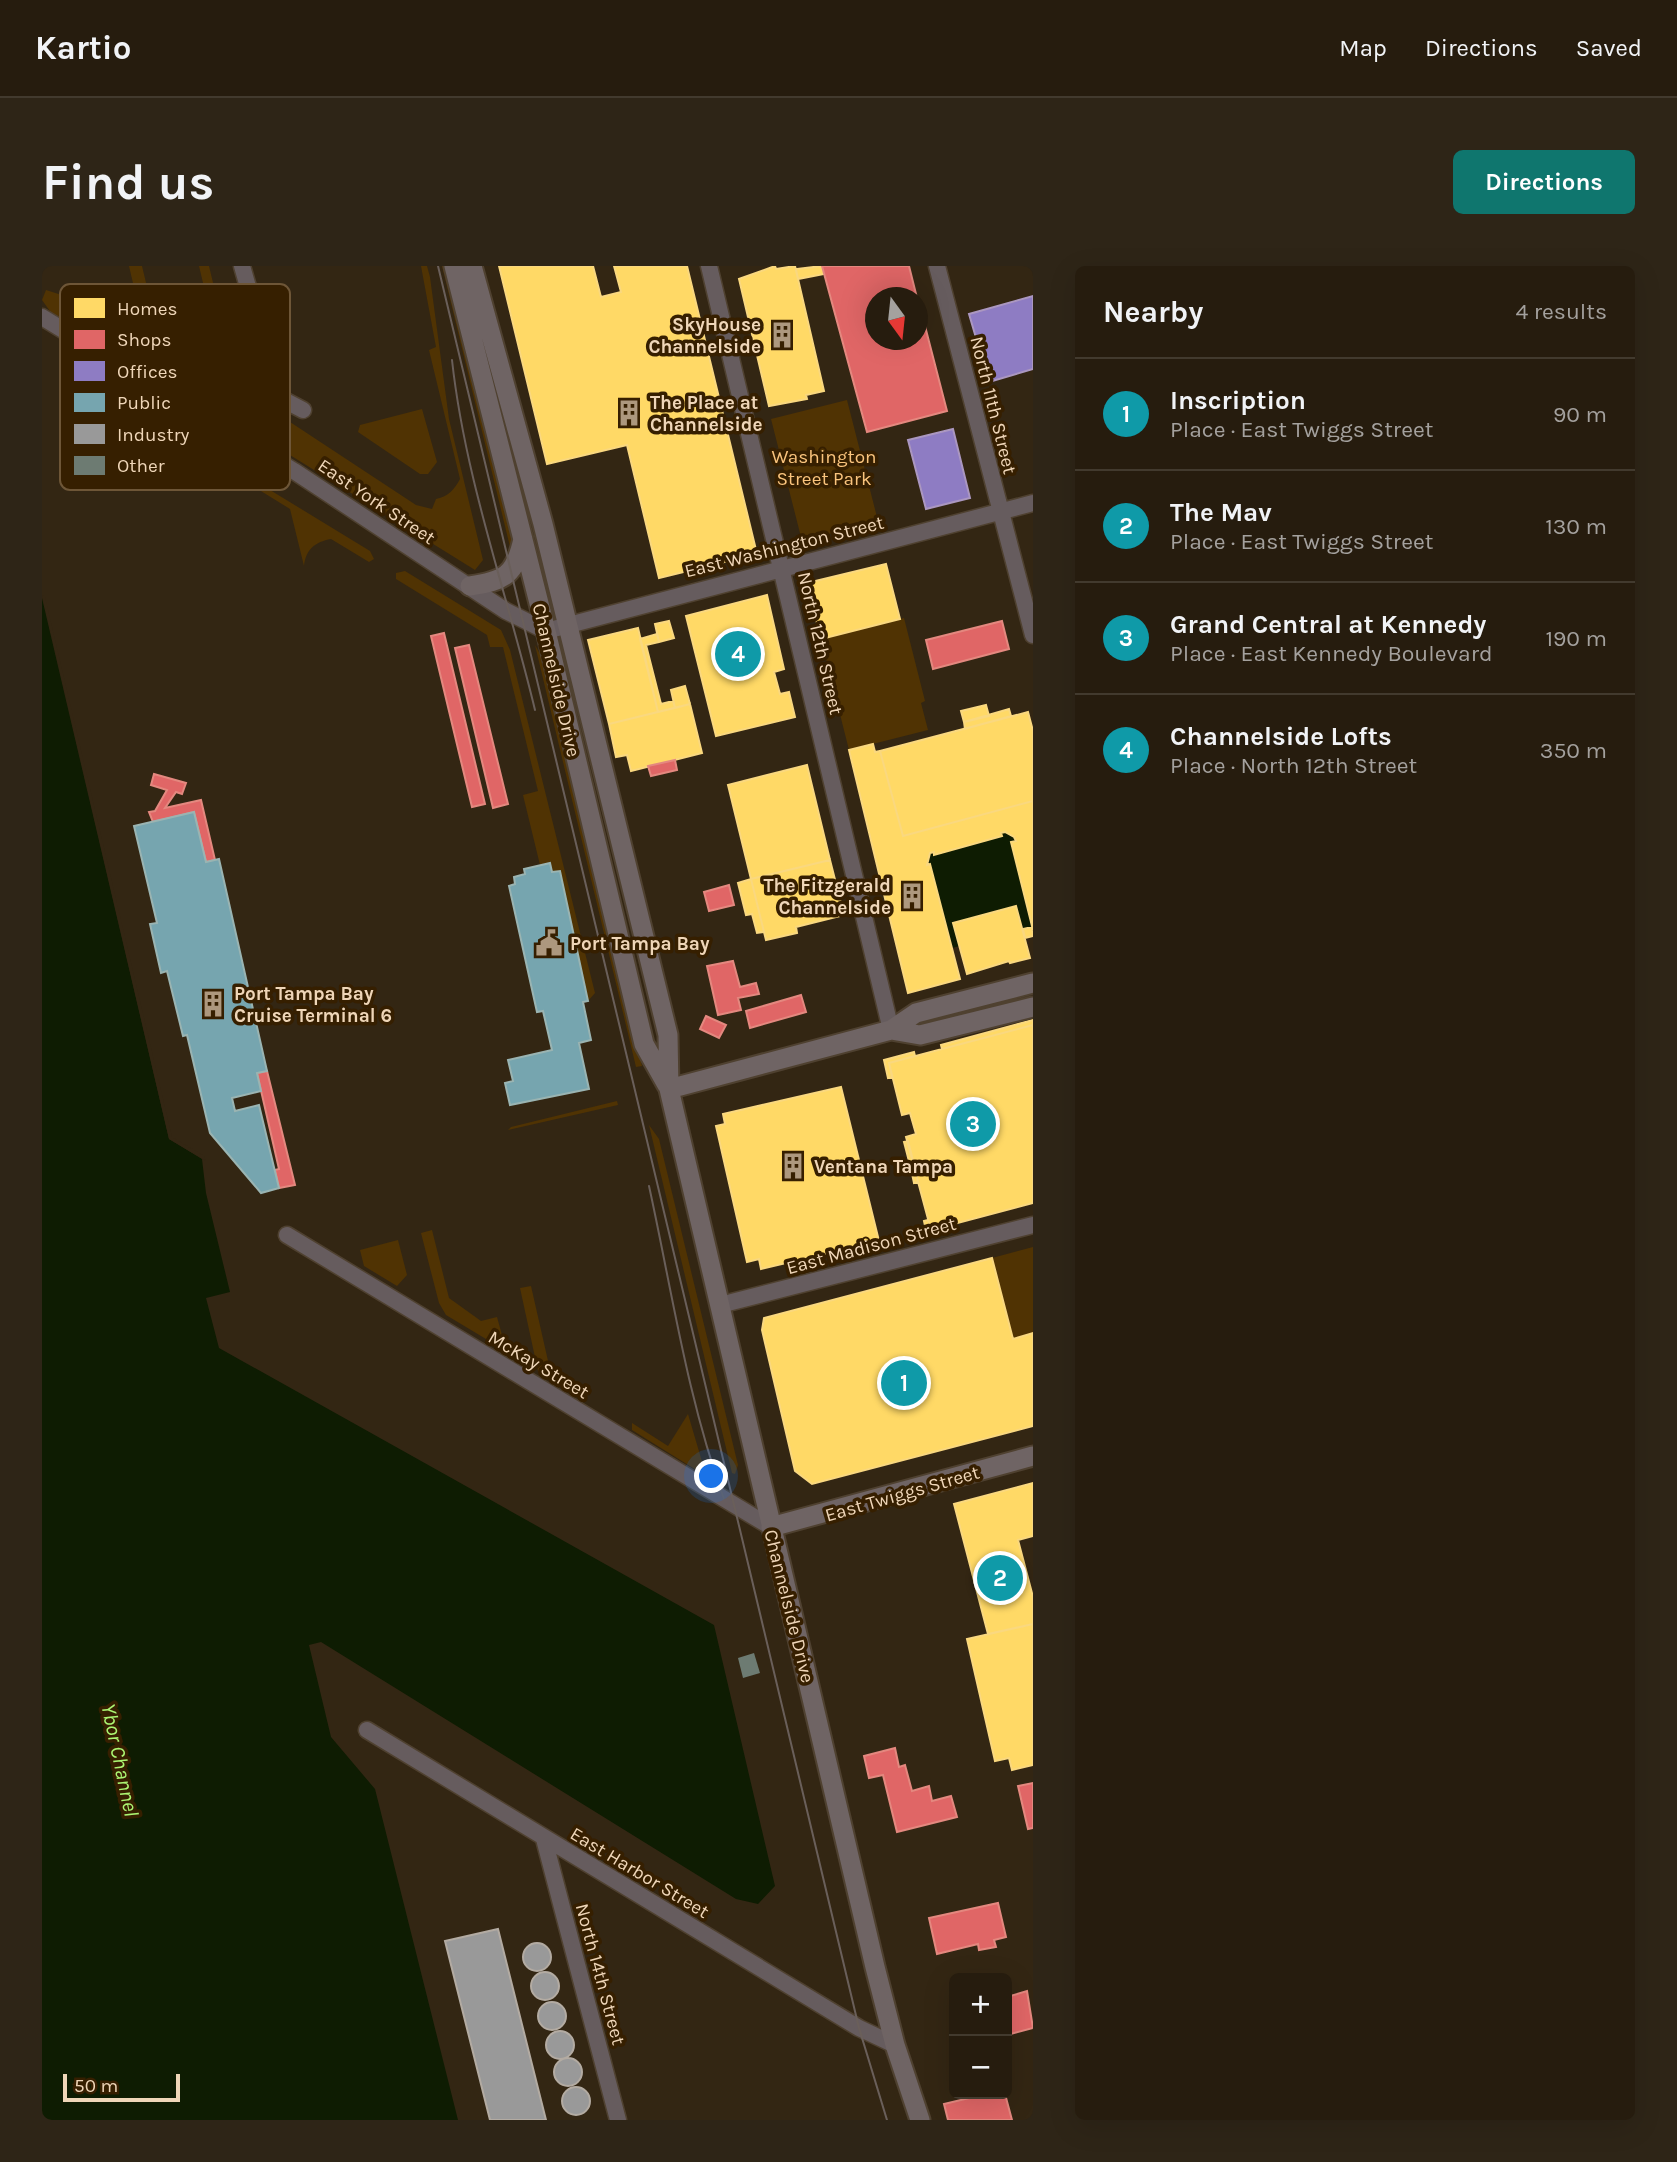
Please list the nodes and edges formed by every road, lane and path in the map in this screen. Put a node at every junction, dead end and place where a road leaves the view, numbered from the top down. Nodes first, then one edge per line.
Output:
1 (242, 266) edge
2 (454, 266) edge
3 (472, 266) edge
4 (709, 266) edge
5 (937, 266) edge
6 (247, 284) edge
7 (42, 317) edge
8 (60, 328) edge
9 (290, 404) edge
10 (303, 411) dead end
11 (290, 469) edge
12 (1033, 503) edge
13 (1000, 512) junction
14 (523, 538) junction
15 (781, 568) junction
16 (470, 586) junction
17 (567, 626) junction
18 (546, 631) junction
19 (1033, 635) edge
20 (1033, 983) edge
21 (1033, 1007) edge
22 (891, 1030) junction
23 (669, 1089) junction
24 (1033, 1225) edge
25 (287, 1235) dead end
26 (720, 1305) junction
27 (1033, 1457) edge
28 (771, 1527) junction
29 (367, 1730) dead end
30 (544, 1839) junction
31 (895, 2045) junction
32 (618, 2120) edge
33 (920, 2120) edge

1 - 6 street
2 - 14 main road, Channelside Drive
3 - 17 main road, Channelside Drive
4 - 15 street, North 12th Street
5 - 13 street, North 11th Street
7 - 8 street, East York Street
9 - 10 street
11 - 16 street, East York Street
12 - 13 street, East Washington Street
13 - 15 street, East Washington Street
13 - 19 street, North 11th Street
14 - 16 main road
14 - 18 main road, Channelside Drive
15 - 17 street, East Washington Street
15 - 22 street, North 12th Street
16 - 18 street, East York Street
17 - 18 street, East Washington Street
17 - 23 main road, Channelside Drive
18 - 23 main road, Channelside Drive
20 - 22 main road
21 - 22 main road
22 - 23 main road
23 - 26 main road, Channelside Drive
24 - 26 street, East Madison Street
25 - 28 street, McKay Street
26 - 28 main road, Channelside Drive
27 - 28 main road, East Twiggs Street
28 - 31 main road, Channelside Drive
29 - 30 street, East Harbor Street
30 - 31 street, East Harbor Street
30 - 32 street, North 14th Street
31 - 33 main road, Channelside Drive

